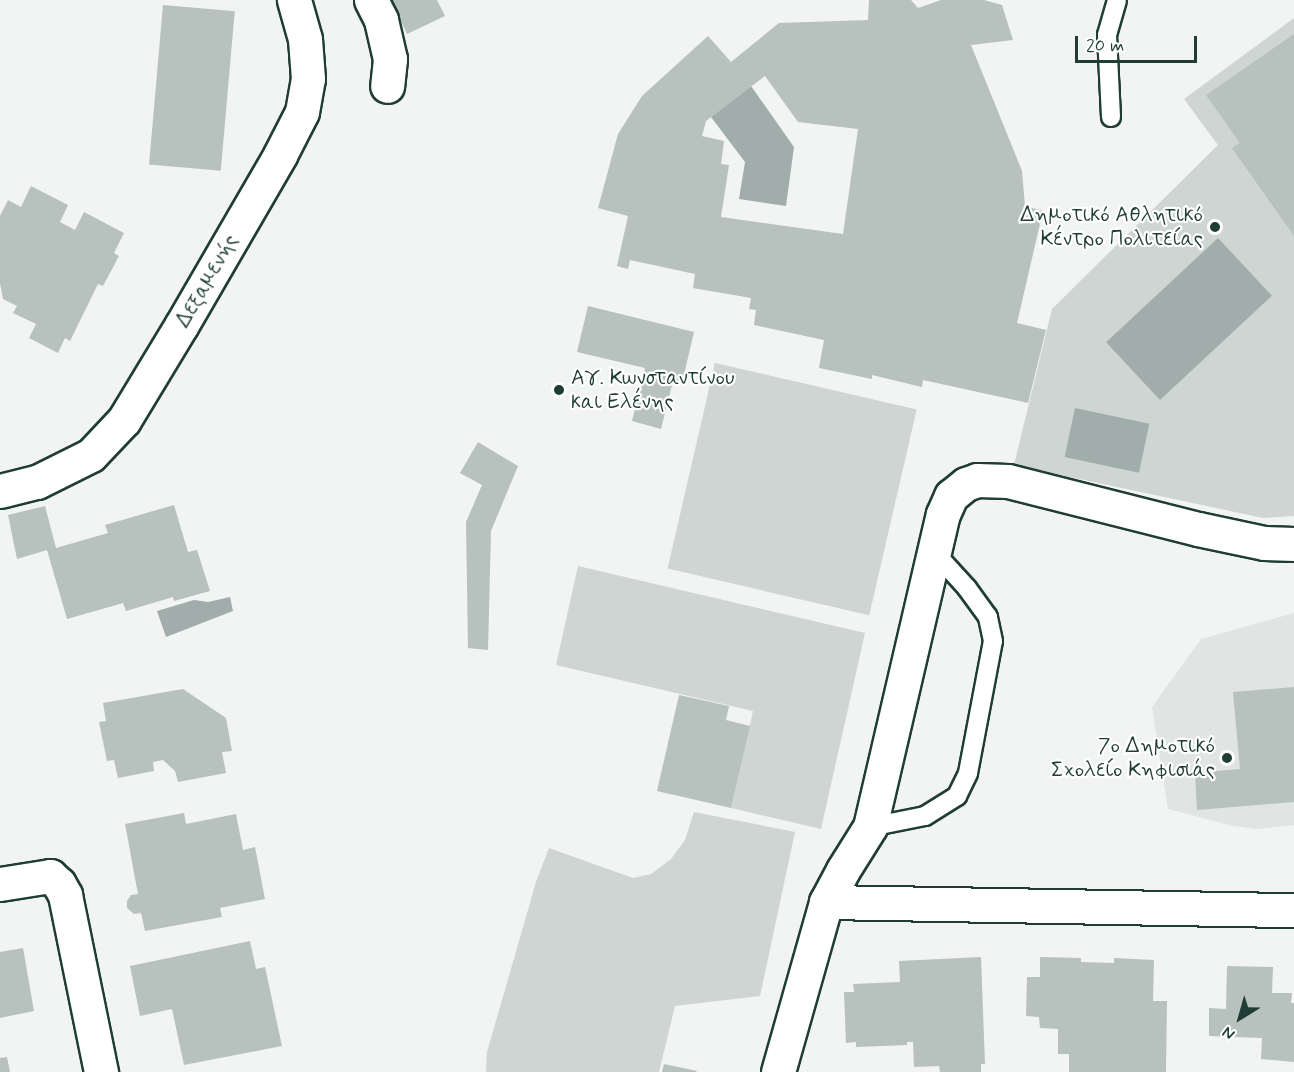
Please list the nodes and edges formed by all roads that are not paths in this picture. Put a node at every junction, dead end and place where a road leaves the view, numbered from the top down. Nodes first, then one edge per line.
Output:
1 (294, 0) edge
2 (371, 0) edge
3 (1117, 0) edge
4 (387, 86) dead end
5 (1111, 117) dead end
6 (0, 491) edge
7 (1294, 544) edge
8 (934, 553) junction
9 (870, 827) junction
10 (0, 884) edge
11 (826, 902) junction
12 (1294, 910) edge
13 (101, 1072) edge
14 (778, 1072) edge

1 - 6 street, Δεξαμενής
2 - 4 street
3 - 5 lane
7 - 8 street
8 - 9 street
8 - 9 lane
9 - 11 street
10 - 13 street
11 - 12 street
11 - 14 street

